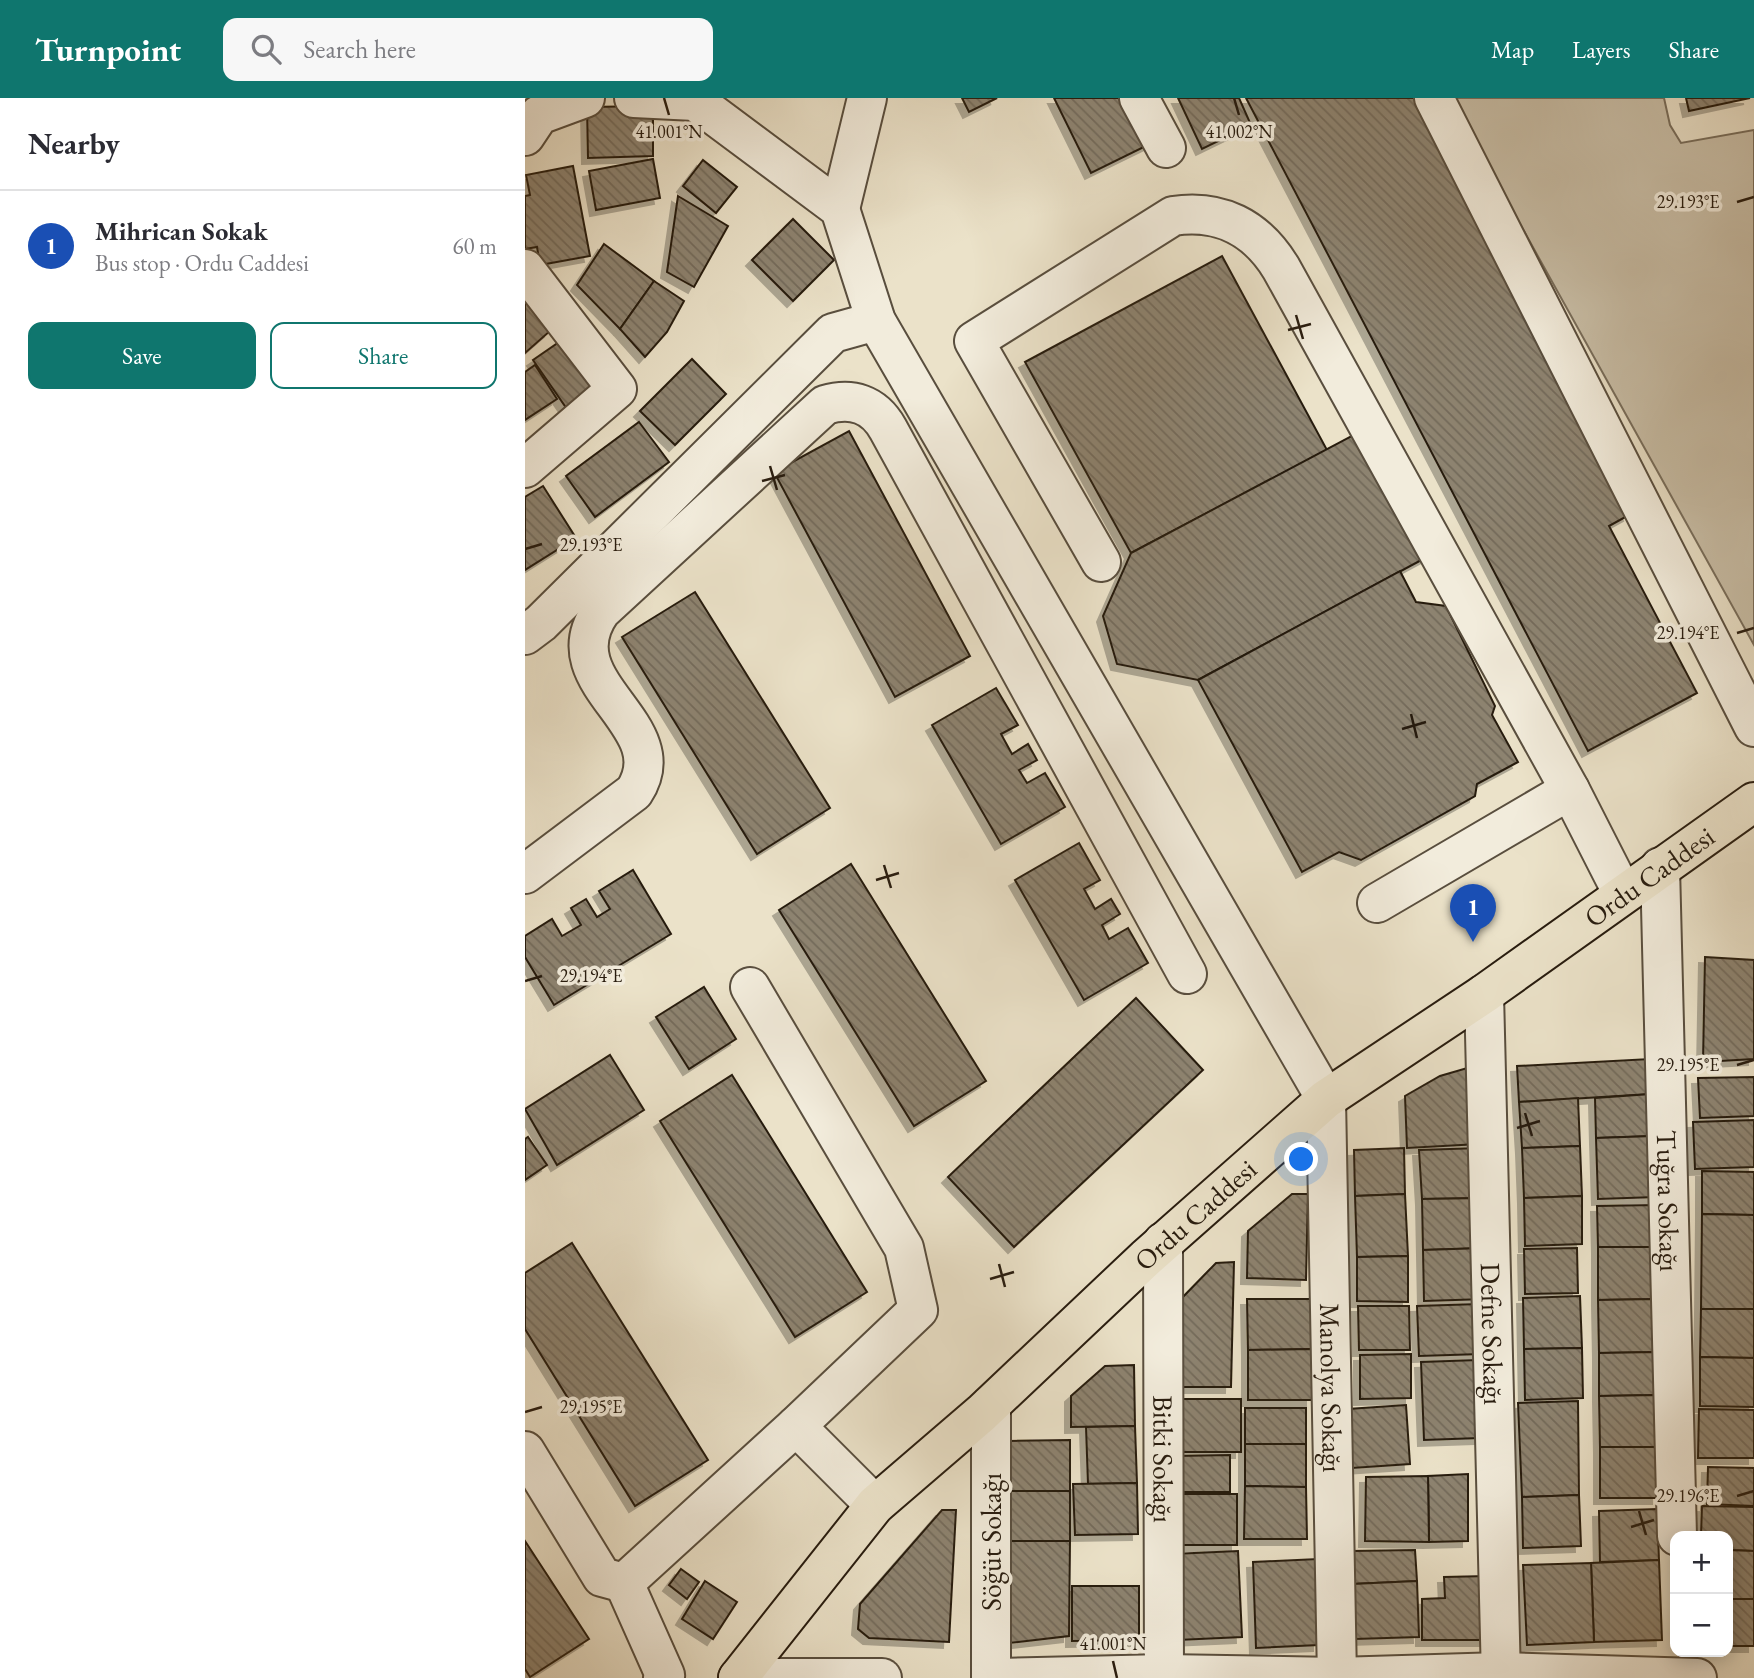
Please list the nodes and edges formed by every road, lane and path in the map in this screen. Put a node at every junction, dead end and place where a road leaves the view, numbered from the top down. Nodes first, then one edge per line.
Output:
1 (585, 98) edge
2 (634, 98) edge
3 (867, 98) edge
4 (1139, 98) edge
5 (1434, 98) edge
6 (696, 99) edge
7 (525, 136) edge
8 (1166, 148) dead end
9 (840, 209) junction
10 (525, 269) edge
11 (876, 321) junction
12 (525, 468) edge
13 (1101, 562) dead end
14 (525, 635) edge
15 (1754, 727) edge
16 (1570, 790) junction
17 (1754, 802) edge
18 (1660, 867) junction
19 (525, 874) edge
20 (1623, 894) junction
21 (1377, 903) dead end
22 (1187, 974) dead end
23 (750, 986) dead end
24 (1484, 994) junction
25 (1326, 1099) junction
26 (1163, 1242) junction
27 (991, 1405) junction
28 (796, 1426) junction
29 (525, 1451) edge
30 (875, 1505) junction
31 (1677, 1531) edge
32 (624, 1583) junction
33 (1680, 1657) edge
34 (1501, 1675) edge
35 (1164, 1676) edge
36 (663, 1678) edge
37 (738, 1678) edge
38 (882, 1678) edge
39 (991, 1678) edge
40 (1000, 1678) edge
41 (1337, 1678) edge
42 (1681, 1678) edge
43 (1697, 1678) edge

1 - 7 street
2 - 6 street
3 - 9 street
4 - 8 street
5 - 15 street
6 - 9 street
9 - 11 street
10 - 12 street
11 - 14 street
11 - 25 street
13 - 16 street
16 - 20 street
16 - 21 street
17 - 18 main road, Ordu Caddesi
18 - 20 main road, Ordu Caddesi
18 - 31 street, Tuğra Sokağı
19 - 22 street
20 - 24 main road, Ordu Caddesi
23 - 28 street
24 - 25 main road, Ordu Caddesi
24 - 34 street, Defne Sokağı
25 - 26 main road, Ordu Caddesi
25 - 41 street, Manolya Sokağı
26 - 27 main road, Ordu Caddesi
26 - 35 street, Bitki Sokağı
27 - 30 main road, Ordu Caddesi
27 - 39 street, Söğüt Sokağı
28 - 30 street
28 - 32 street
29 - 32 street
30 - 37 main road, Ordu Caddesi
32 - 36 street
33 - 42 street
34 - 41 street
34 - 42 street
35 - 40 street
35 - 41 street
37 - 38 street
42 - 43 street

